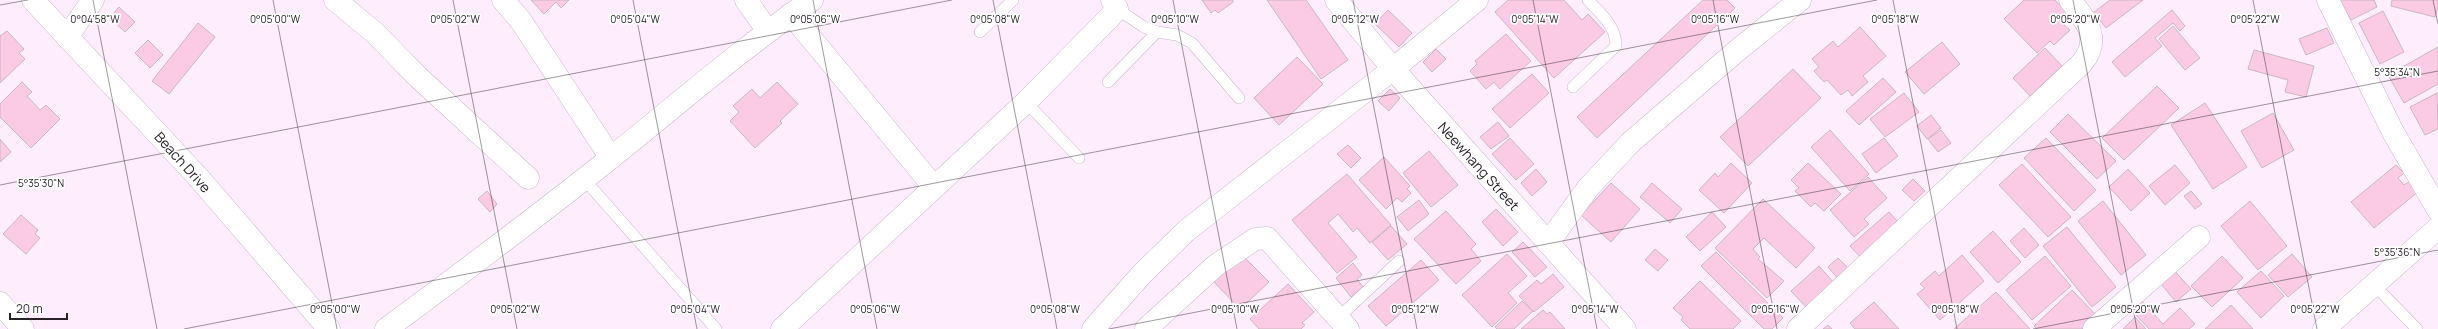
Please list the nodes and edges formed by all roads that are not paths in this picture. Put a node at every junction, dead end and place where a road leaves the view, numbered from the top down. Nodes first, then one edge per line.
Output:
1 (33, 0) edge
2 (93, 0) edge
3 (335, 0) edge
4 (503, 0) edge
5 (746, 0) edge
6 (812, 0) edge
7 (1013, 0) edge
8 (1336, 0) edge
9 (1477, 0) edge
10 (1588, 0) edge
11 (1800, 0) edge
12 (2070, 0) edge
13 (2328, 0) edge
14 (1114, 4) edge
15 (791, 14) junction
16 (767, 30) junction
17 (980, 32) dead end
18 (1157, 32) junction
19 (67, 37) junction
20 (1393, 69) junction
21 (1108, 82) dead end
22 (1573, 87) dead end
23 (1239, 98) dead end
24 (1026, 102) junction
25 (611, 158) junction
26 (1079, 158) dead end
27 (528, 178) dead end
28 (584, 179) junction
29 (934, 187) junction
30 (2438, 210) edge
31 (2438, 228) edge
32 (2199, 237) dead end
33 (1548, 243) junction
34 (1399, 261) dead end
35 (2374, 285) junction
36 (0, 303) edge
37 (1343, 324) edge
38 (23, 329) edge
39 (329, 329) edge
40 (386, 329) edge
41 (716, 329) edge
42 (782, 329) edge
43 (1093, 329) edge
44 (1146, 329) edge
45 (1625, 329) edge
46 (1798, 329) edge
47 (2094, 329) edge
48 (2324, 329) edge
49 (2417, 329) edge

1 - 19 street, Beach Drive
2 - 19 street
3 - 27 street
4 - 25 street
5 - 16 street
6 - 15 street
7 - 17 lane
8 - 20 street, Neewhang Street
9 - 20 street
10 - 22 lane
11 - 33 street
12 - 46 street
13 - 30 street
14 - 18 lane
14 - 24 street
15 - 16 street
15 - 29 street
16 - 25 street
18 - 21 lane
18 - 23 lane
19 - 39 street, Beach Drive
20 - 33 street, Neewhang Street
20 - 43 street
24 - 26 lane
24 - 29 street
25 - 28 street
28 - 40 street
28 - 41 lane
29 - 42 street
31 - 35 street
32 - 47 street
33 - 45 street, Neewhang Street
34 - 37 lane
35 - 48 street
35 - 49 lane
36 - 38 street
37 - 44 street

